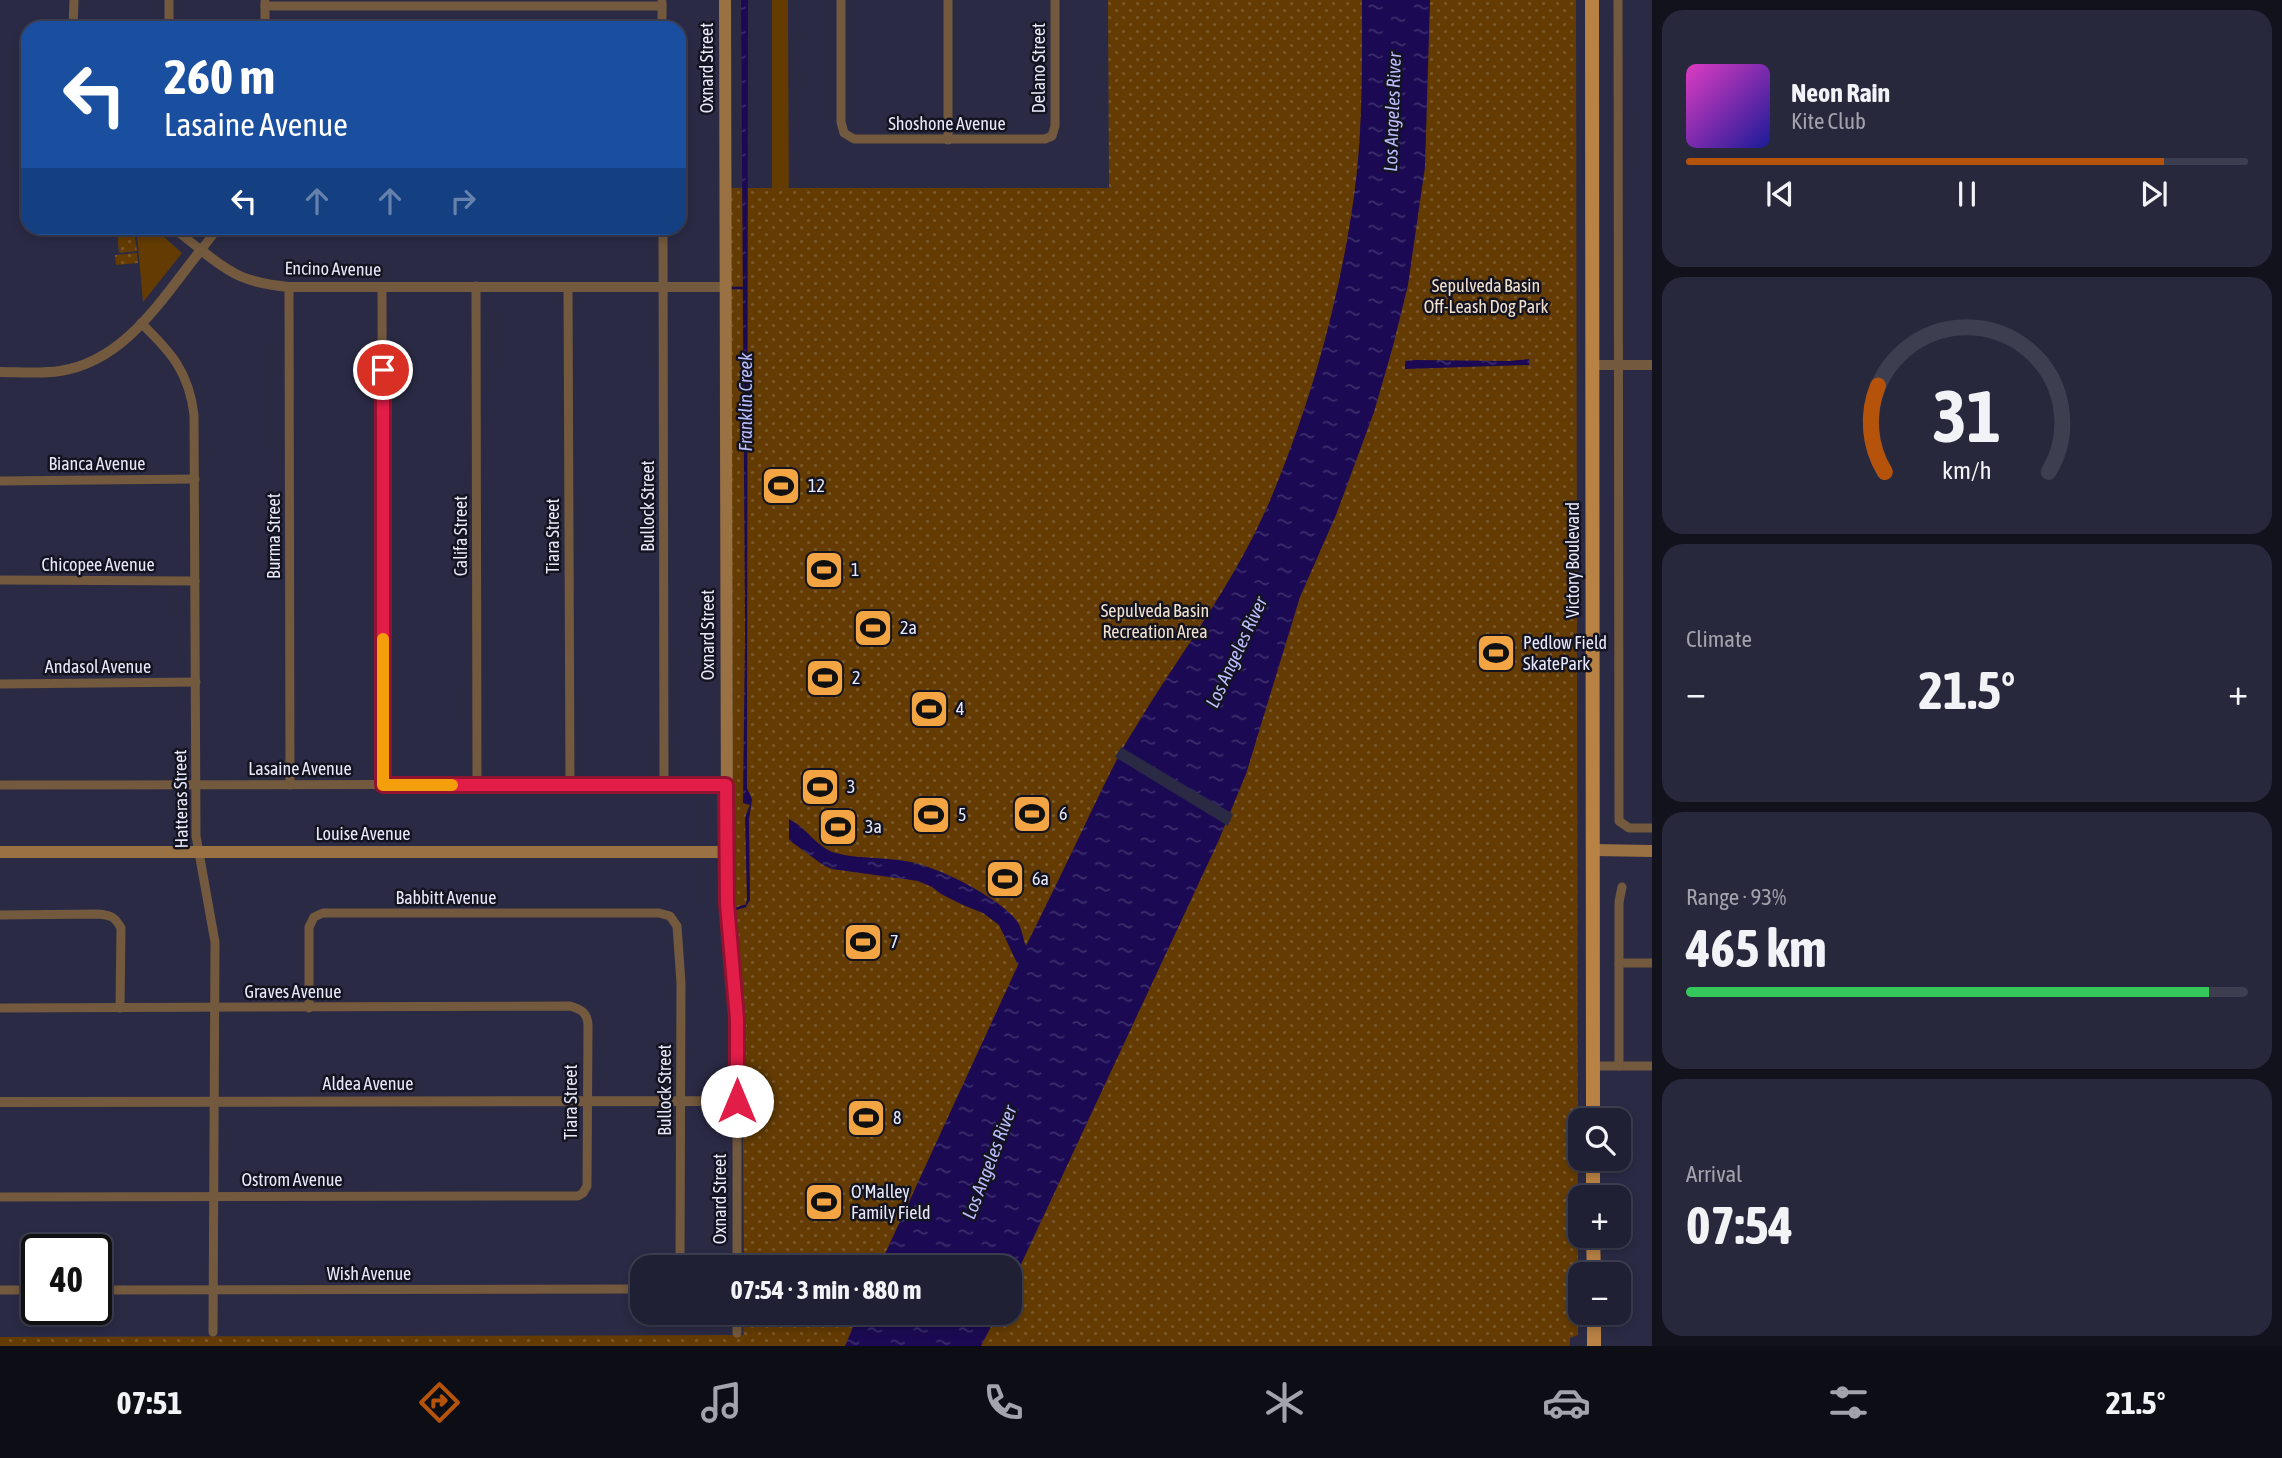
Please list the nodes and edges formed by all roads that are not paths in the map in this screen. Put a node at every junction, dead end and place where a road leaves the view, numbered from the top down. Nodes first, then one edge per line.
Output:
1 (74, 0) edge
2 (169, 0) edge
3 (725, 0) edge
4 (841, 0) edge
5 (948, 0) edge
6 (1055, 0) edge
7 (1592, 0) edge
8 (1618, 0) edge
9 (265, 3) edge
10 (662, 3) edge
11 (73, 21) edge
12 (169, 21) edge
13 (265, 21) edge
14 (662, 21) edge
15 (1052, 136) joint
16 (948, 140) junction
17 (182, 235) edge
18 (213, 235) edge
19 (663, 235) edge
20 (201, 250) junction
21 (476, 286) junction
22 (663, 286) junction
23 (289, 287) junction
24 (382, 287) junction
25 (568, 287) junction
26 (725, 287) junction
27 (141, 323) junction
28 (1592, 365) junction
29 (1618, 365) junction
30 (1652, 365) edge
31 (0, 372) edge
32 (195, 479) junction
33 (0, 481) edge
34 (0, 580) edge
35 (195, 581) junction
36 (195, 682) junction
37 (0, 684) edge
38 (664, 784) junction
39 (0, 785) edge
40 (196, 785) junction
41 (290, 785) junction
42 (383, 785) junction
43 (477, 785) junction
44 (570, 785) junction
45 (726, 785) junction
46 (1652, 828) edge
47 (1593, 850) junction
48 (1652, 851) edge
49 (0, 852) edge
50 (198, 852) junction
51 (727, 852) junction
52 (1622, 887) dead end
53 (0, 915) edge
54 (670, 916) joint
55 (1619, 963) junction
56 (1652, 963) edge
57 (215, 1007) junction
58 (309, 1007) junction
59 (0, 1008) edge
60 (120, 1008) junction
61 (584, 1012) joint
62 (1594, 1066) junction
63 (1619, 1066) junction
64 (1652, 1066) edge
65 (587, 1101) junction
66 (681, 1101) junction
67 (737, 1101) junction
68 (0, 1102) edge
69 (214, 1102) junction
70 (1593, 1108) edge
71 (583, 1193) joint
72 (213, 1196) junction
73 (0, 1197) edge
74 (680, 1255) edge
75 (737, 1255) edge
76 (630, 1289) edge
77 (0, 1290) edge
78 (21, 1290) edge
79 (112, 1290) edge
80 (213, 1290) junction
81 (737, 1325) edge
82 (1594, 1325) edge
83 (213, 1332) dead end
84 (737, 1333) dead end
85 (1594, 1346) edge

1 - 11 street
2 - 12 street
3 - 26 main road, Oxnard Street
4 - 16 street, Shoshone Avenue
5 - 16 street
6 - 15 street, Delano Street
7 - 28 main road, Victory Boulevard
8 - 29 street
9 - 10 street
9 - 13 street
10 - 14 street
15 - 16 street, Shoshone Avenue
17 - 20 street
18 - 20 street
19 - 22 street, Bullock Street
20 - 23 street, Encino Avenue
20 - 27 street
21 - 24 street, Encino Avenue
21 - 25 street, Encino Avenue
21 - 43 street, Califa Street
22 - 25 street, Encino Avenue
22 - 26 street, Encino Avenue
22 - 38 street, Bullock Street
23 - 24 street, Encino Avenue
23 - 41 street, Burma Street
24 - 42 street
25 - 44 street, Tiara Street
26 - 45 main road, Oxnard Street
27 - 31 street
27 - 32 street, Hatteras Street
28 - 29 street
28 - 47 main road, Victory Boulevard
29 - 30 street
29 - 46 street
32 - 33 street, Bianca Avenue
32 - 35 street, Hatteras Street
34 - 35 street, Chicopee Avenue
35 - 36 street, Hatteras Street
36 - 37 street, Andasol Avenue
36 - 40 street, Hatteras Street
38 - 44 street, Lasaine Avenue
38 - 45 street, Lasaine Avenue
39 - 40 street, Lasaine Avenue
40 - 41 street, Lasaine Avenue
40 - 50 street, Hatteras Street
41 - 42 street, Lasaine Avenue
42 - 43 street, Lasaine Avenue
43 - 44 street, Lasaine Avenue
45 - 51 main road, Oxnard Street
47 - 48 main road
47 - 62 main road, Victory Boulevard
49 - 50 main road, Louise Avenue
50 - 51 main road, Louise Avenue
50 - 57 street, Hatteras Street
51 - 67 street, Oxnard Street
52 - 55 street
53 - 60 street
54 - 58 street, Babbitt Avenue
54 - 66 street, Bullock Street
55 - 56 street
55 - 63 street
57 - 58 street, Graves Avenue
57 - 60 street, Graves Avenue
57 - 69 street, Hatteras Street
58 - 61 street, Graves Avenue
59 - 60 street, Graves Avenue
61 - 65 street, Tiara Street
62 - 63 street
62 - 70 main road, Victory Boulevard
63 - 64 street
65 - 66 street, Aldea Avenue
65 - 69 street, Aldea Avenue
65 - 71 street, Tiara Street
66 - 67 street, Aldea Avenue
66 - 74 street, Bullock Street
67 - 75 street, Oxnard Street
68 - 69 street, Aldea Avenue
69 - 72 street, Hatteras Street
71 - 72 street, Ostrom Avenue
72 - 73 street, Ostrom Avenue
72 - 80 street, Hatteras Street
76 - 80 street, Wish Avenue
77 - 78 street
79 - 80 street, Wish Avenue
80 - 83 street, Hatteras Street
81 - 84 street
82 - 85 main road

